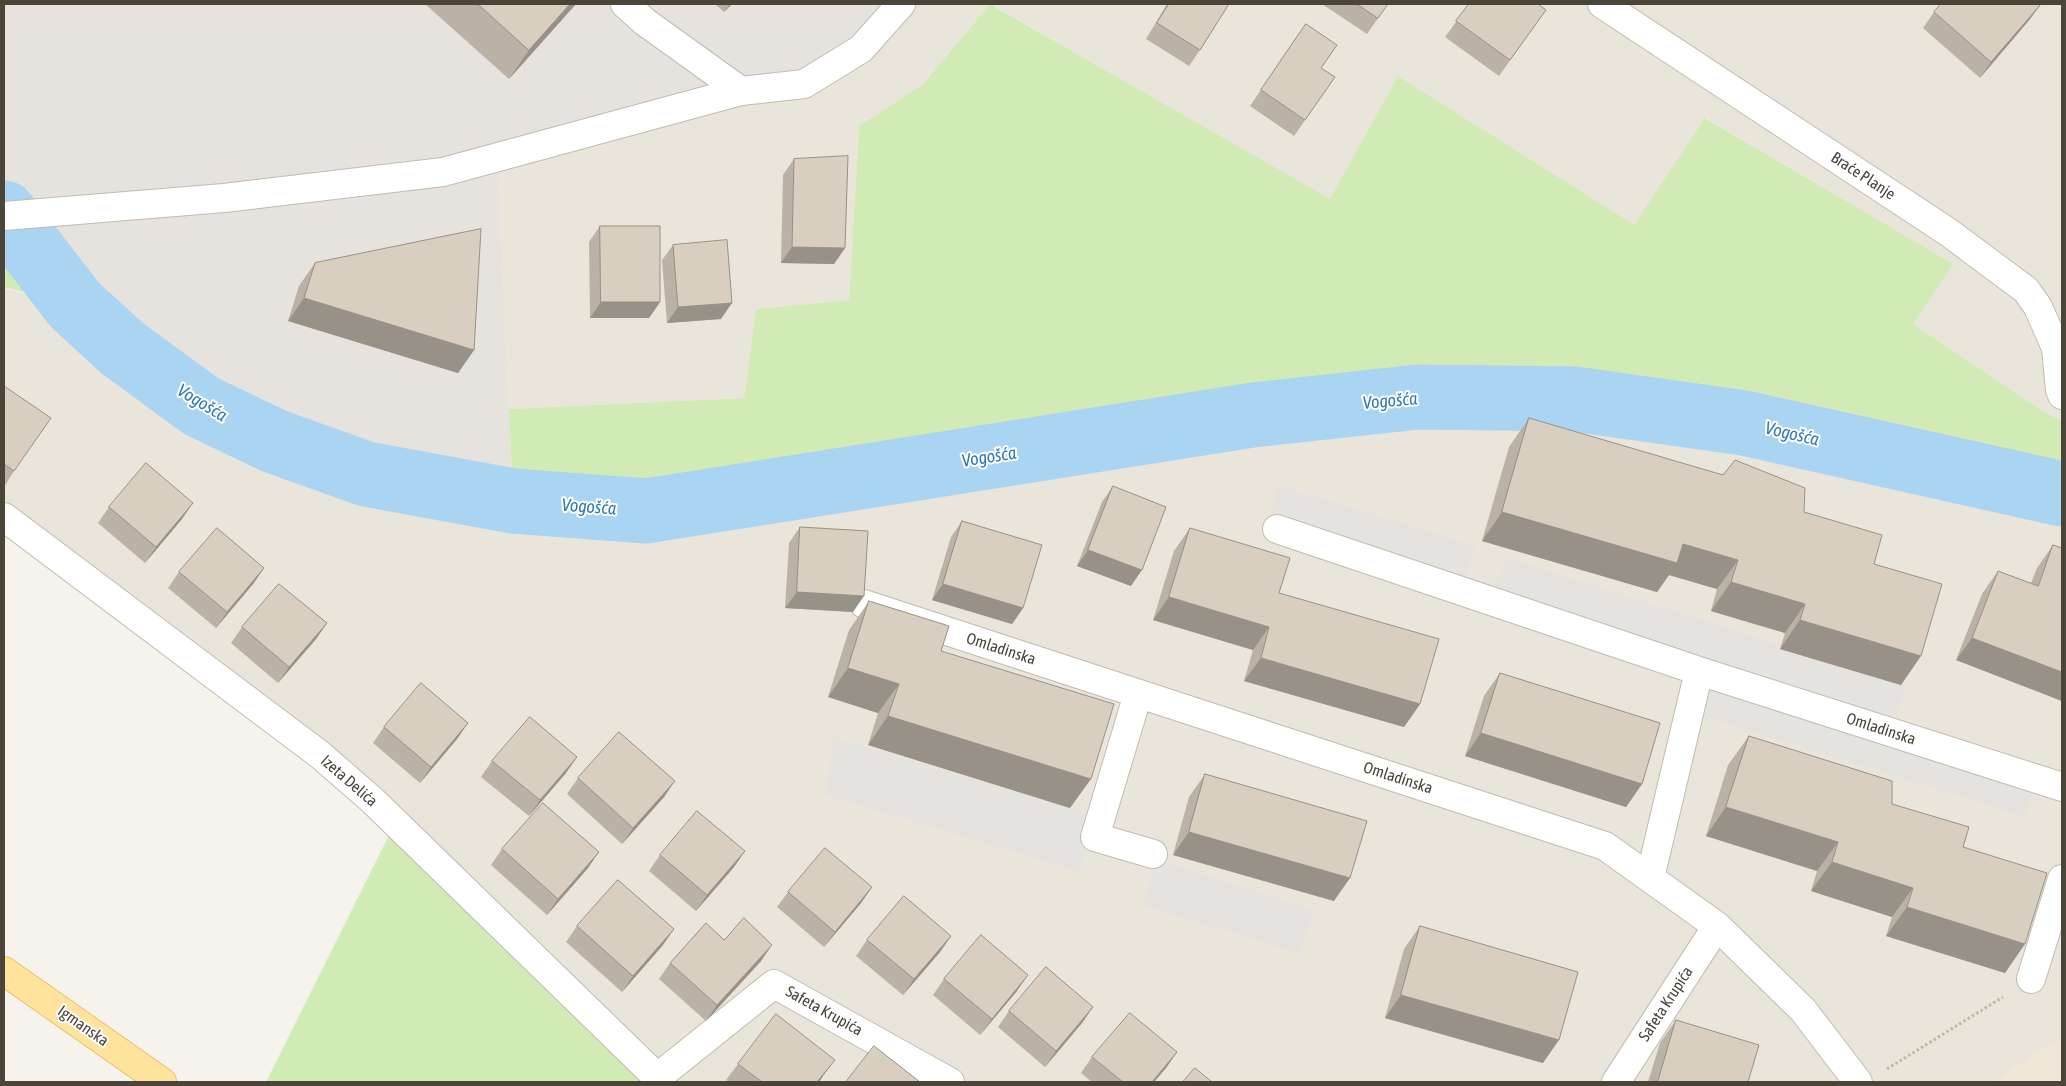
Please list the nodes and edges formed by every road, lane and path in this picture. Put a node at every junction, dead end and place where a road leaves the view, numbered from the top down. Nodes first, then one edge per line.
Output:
1 (625, 4) edge
2 (901, 4) edge
3 (1602, 4) edge
4 (741, 90) junction
5 (4, 216) edge
6 (2062, 395) edge
7 (4, 517) edge
8 (1277, 529) dead end
9 (864, 604) edge
10 (1699, 672) junction
11 (1138, 694) junction
12 (2062, 787) edge
13 (1153, 854) dead end
14 (1650, 878) junction
15 (2062, 879) edge
16 (1717, 926) junction
17 (4, 971) edge
18 (2031, 979) joint
19 (1870, 1077) edge
20 (660, 1080) edge
21 (162, 1082) edge
22 (950, 1082) edge
23 (1616, 1082) edge

1 - 4 street
2 - 4 street
3 - 6 street, Braće Planje
4 - 5 street
7 - 20 street, Izeta Delića
8 - 10 street, Omladinska
9 - 11 street, Omladinska
10 - 12 street, Omladinska
10 - 14 street
11 - 13 street
11 - 14 street, Omladinska
14 - 16 street, Omladinska
15 - 18 street
16 - 19 street, Omladinska
16 - 23 street, Safeta Krupića
17 - 21 main road, Igmanska
18 - 19 path
20 - 22 street, Safeta Krupića

